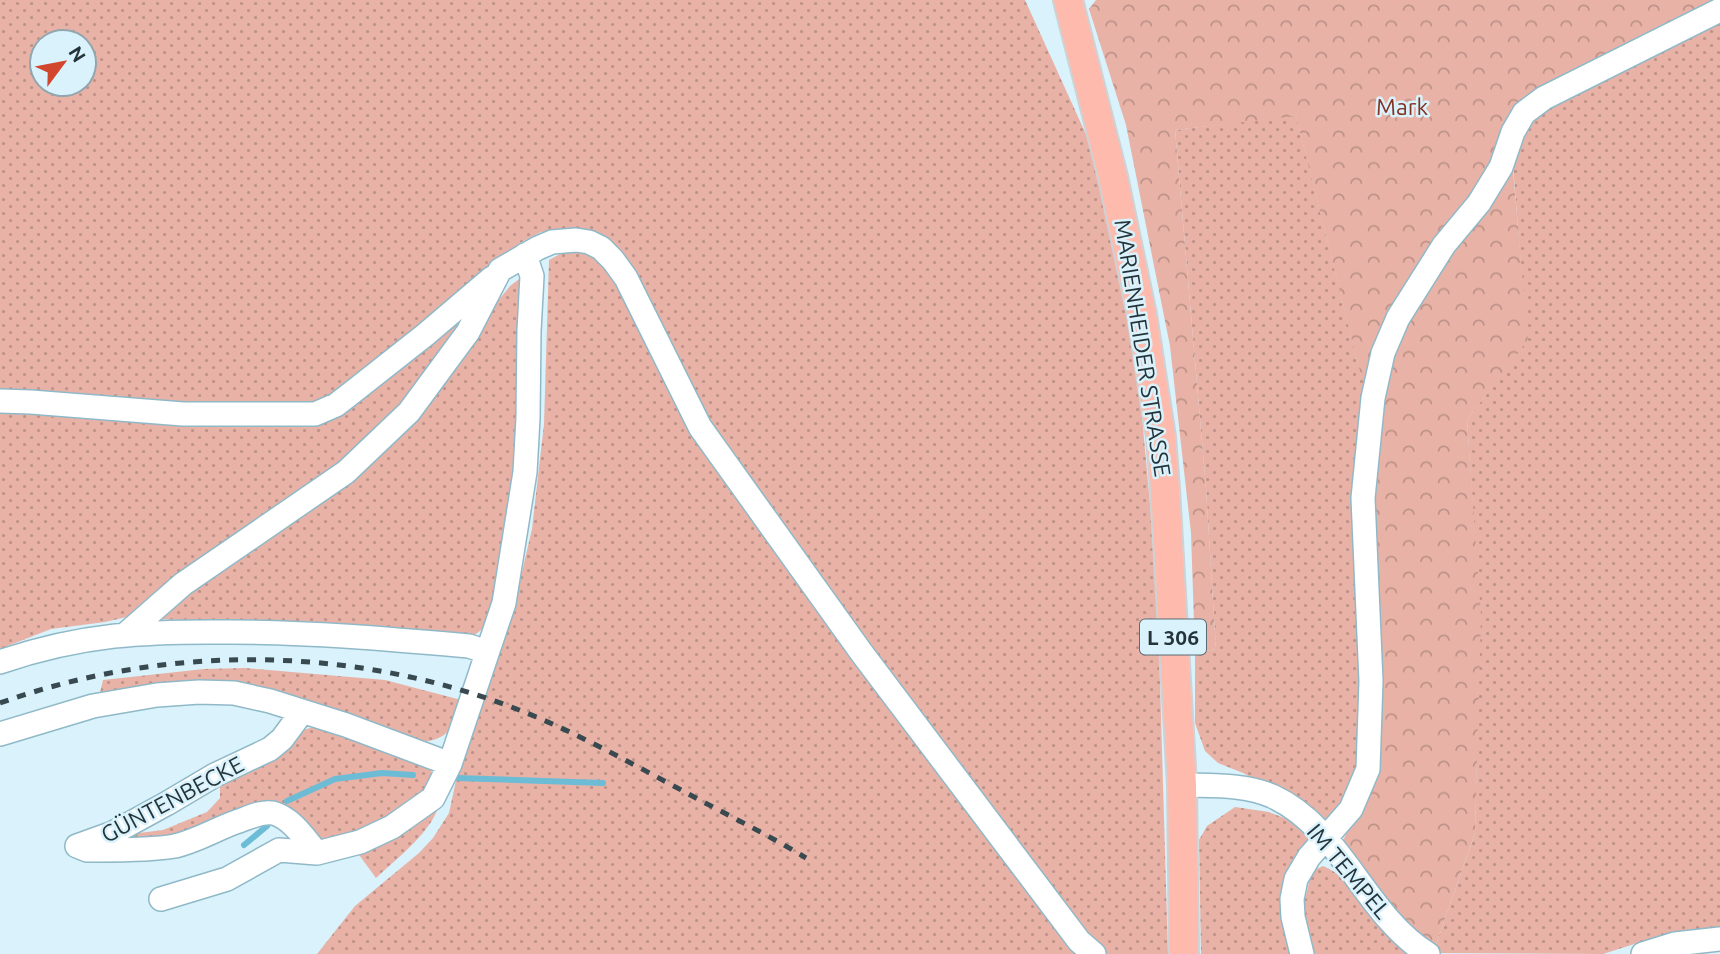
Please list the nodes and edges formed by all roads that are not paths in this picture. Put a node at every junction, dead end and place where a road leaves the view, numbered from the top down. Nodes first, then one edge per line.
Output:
1 (1068, 0) edge
2 (1720, 9) edge
3 (525, 255) junction
4 (500, 270) junction
5 (425, 335) junction
6 (434, 379) junction
7 (0, 401) edge
8 (126, 634) junction
9 (487, 652) junction
10 (0, 662) edge
11 (302, 712) junction
12 (0, 734) edge
13 (450, 764) junction
14 (1182, 785) junction
15 (1325, 838) junction
16 (317, 853) junction
17 (161, 899) dead end
18 (1720, 939) edge
19 (1094, 954) edge
20 (1184, 954) edge
21 (1302, 954) edge
22 (1428, 954) edge
23 (1643, 954) edge

1 - 14 main road, MARIENHEIDER STRASSE / L 306
2 - 15 street
3 - 4 street
3 - 9 street
3 - 19 street
4 - 5 street
4 - 6 street
5 - 6 street
5 - 7 street
6 - 8 street
8 - 9 street
8 - 10 street
9 - 13 street
11 - 12 street
11 - 13 street
11 - 16 street, GÜNTENBECKE
13 - 16 street
14 - 15 street, IM TEMPEL
14 - 20 main road, MARIENHEIDER STRASSE / L 306
15 - 21 street
15 - 22 street, IM TEMPEL
16 - 17 street
18 - 23 street

